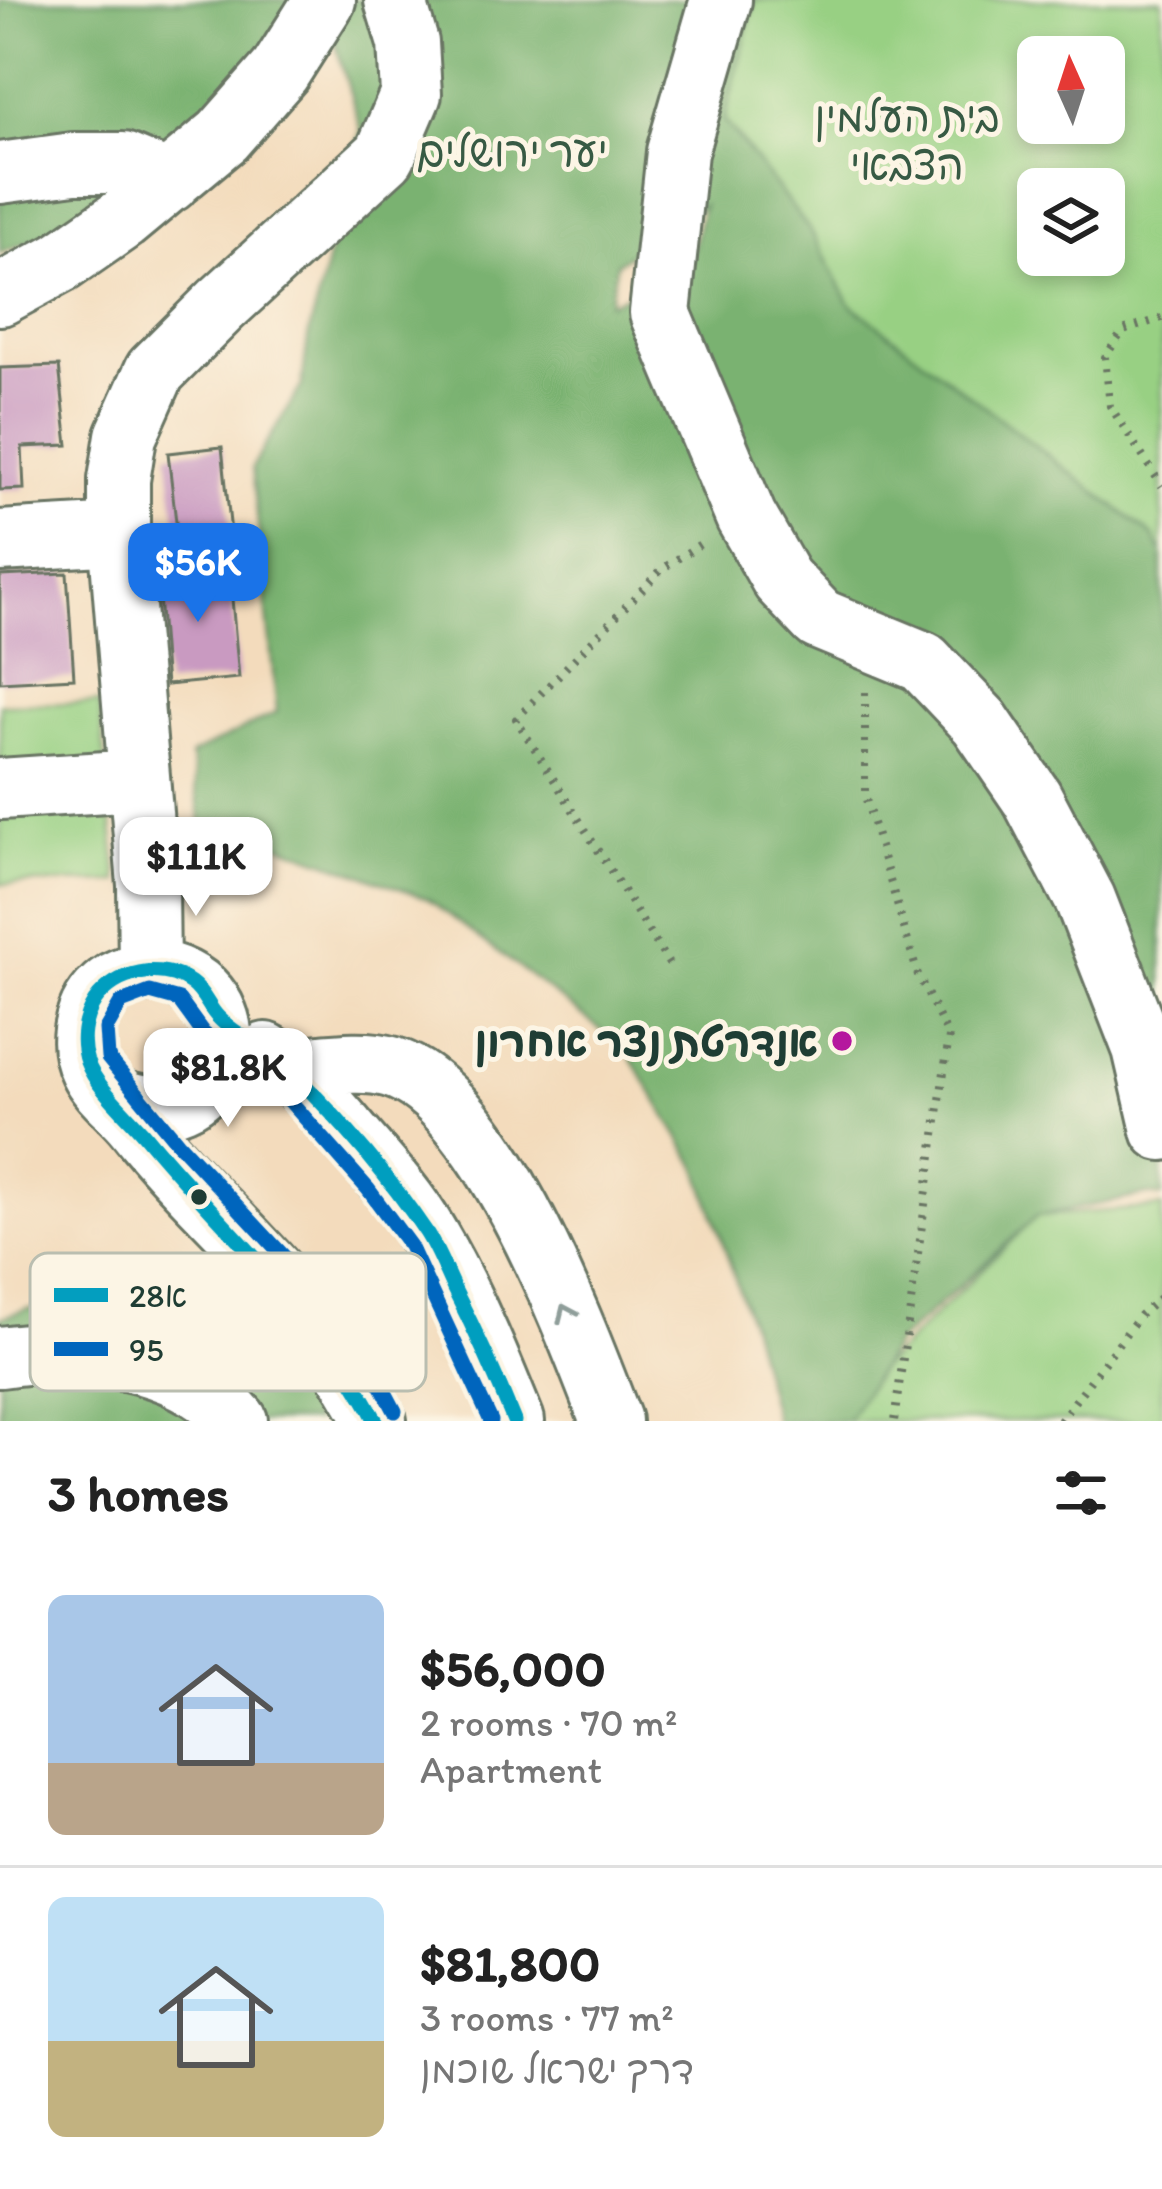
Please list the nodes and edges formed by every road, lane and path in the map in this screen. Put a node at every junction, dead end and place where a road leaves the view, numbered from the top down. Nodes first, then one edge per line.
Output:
1 (325, 0) edge
2 (394, 0) edge
3 (721, 0) edge
4 (0, 173) edge
5 (170, 182) junction
6 (0, 295) edge
7 (1162, 318) edge
8 (1158, 472) edge
9 (1162, 487) edge
10 (746, 517) junction
11 (119, 534) junction
12 (0, 542) edge
13 (868, 639) junction
14 (136, 780) junction
15 (0, 789) edge
16 (669, 964) dead end
17 (149, 971) junction
18 (218, 1017) junction
19 (290, 1068) junction
20 (118, 1100) junction
21 (1162, 1130) edge
22 (256, 1253) edge
23 (1162, 1296) edge
24 (30, 1355) edge
25 (0, 1357) edge
26 (202, 1391) edge
27 (360, 1391) edge
28 (237, 1421) edge
29 (376, 1421) edge
30 (514, 1421) edge
31 (611, 1421) edge
32 (895, 1421) edge
33 (1060, 1421) edge

1 - 5 street
2 - 11 street
3 - 10 street
4 - 5 street
5 - 6 street
7 - 8 path
8 - 9 path
10 - 13 street
10 - 16 path
11 - 12 street
11 - 14 street
13 - 21 street
13 - 32 path
14 - 15 street
14 - 17 street
17 - 18 street
17 - 20 street
18 - 19 street
18 - 20 street
19 - 30 street
31 -> 19 street
20 - 22 street
23 - 33 path
24 - 25 street
26 - 28 street
27 - 29 street

